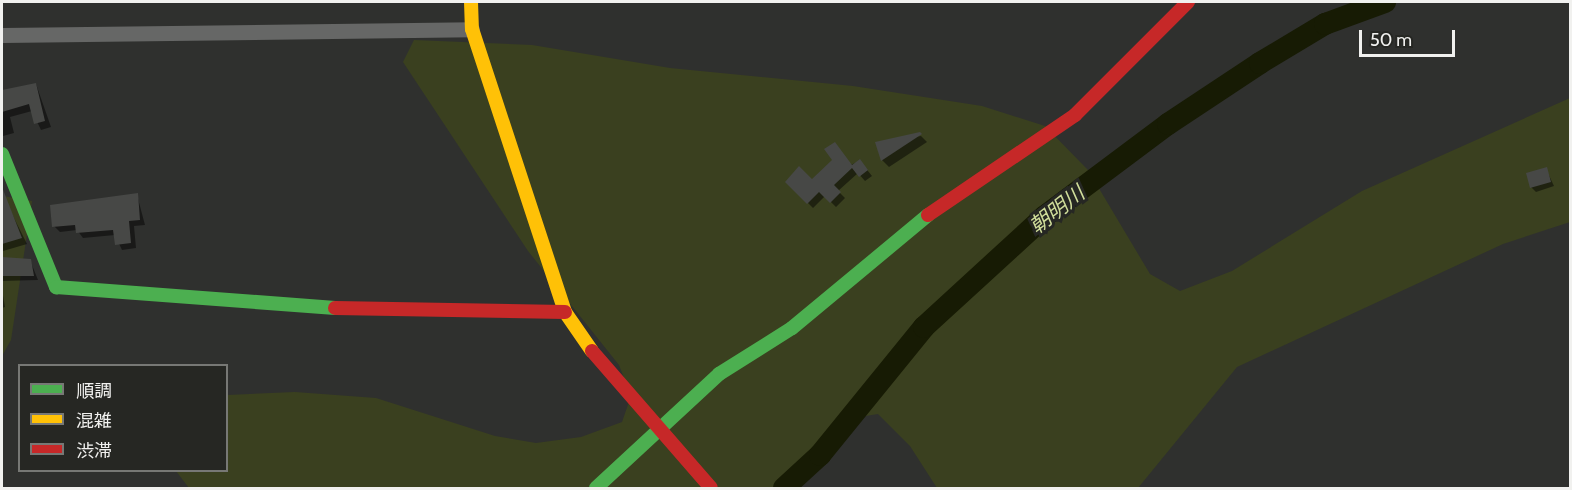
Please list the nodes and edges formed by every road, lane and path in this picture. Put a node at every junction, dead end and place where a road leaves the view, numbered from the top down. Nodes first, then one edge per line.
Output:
1 (471, 2) edge
2 (1188, 2) edge
3 (472, 29) junction
4 (2, 35) edge
5 (2, 154) edge
6 (565, 312) junction
7 (659, 431) junction
8 (596, 489) edge
9 (711, 489) edge

1 - 3 street
2 - 7 street
3 - 4 street
3 - 6 street
5 - 6 street
6 - 7 street
7 - 8 street
7 - 9 street

